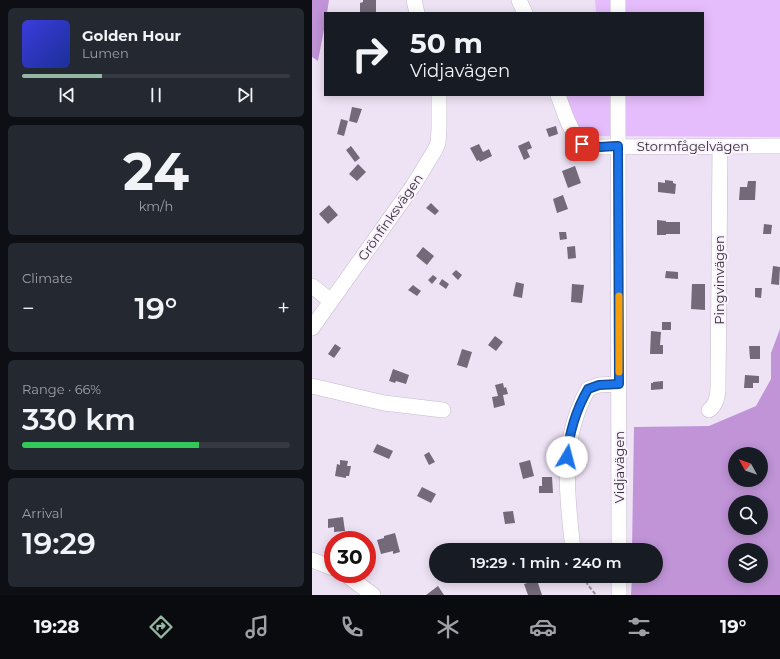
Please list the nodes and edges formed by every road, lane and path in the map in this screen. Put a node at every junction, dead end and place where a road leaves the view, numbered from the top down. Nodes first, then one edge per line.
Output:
1 (414, 0) edge
2 (519, 0) edge
3 (618, 0) edge
4 (417, 12) edge
5 (525, 12) edge
6 (618, 12) edge
7 (438, 96) edge
8 (558, 96) edge
9 (618, 96) edge
10 (618, 146) junction
11 (720, 146) junction
12 (780, 146) edge
13 (312, 286) edge
14 (331, 301) junction
15 (312, 328) edge
16 (619, 384) junction
17 (312, 386) edge
18 (443, 410) dead end
19 (709, 410) dead end
20 (572, 543) edge
21 (619, 543) edge
22 (312, 560) edge
23 (324, 565) edge
24 (357, 583) edge
25 (587, 583) edge
26 (619, 583) edge
27 (373, 595) edge
28 (596, 595) edge
29 (619, 595) edge

1 - 4 street
2 - 5 street
3 - 6 street
7 - 14 street, Grönfinksvägen
8 - 10 street, Stormfågelvägen
9 - 10 street, Vidjavägen
10 - 11 street, Stormfågelvägen
10 - 16 street, Vidjavägen
11 - 12 street, Stormfågelvägen
11 - 19 street, Pingvinvägen
13 - 14 street
14 - 15 street, Grönfinksvägen
16 - 20 street
16 - 21 street, Vidjavägen
17 - 18 street
22 - 23 street
24 - 27 street
25 - 28 path
26 - 29 street

